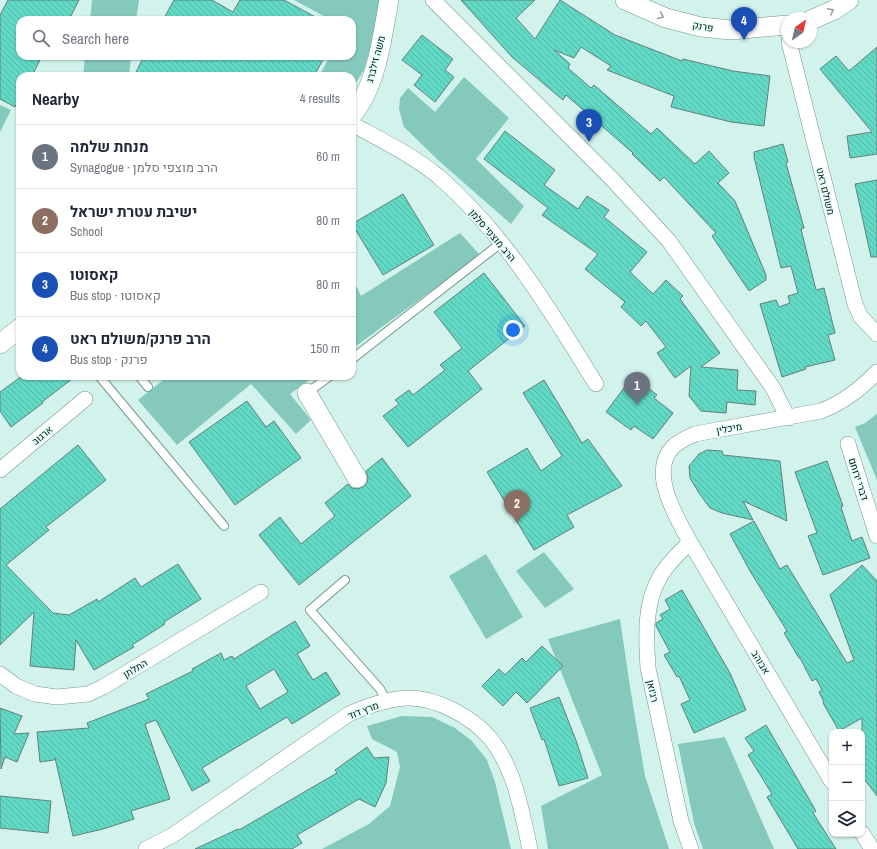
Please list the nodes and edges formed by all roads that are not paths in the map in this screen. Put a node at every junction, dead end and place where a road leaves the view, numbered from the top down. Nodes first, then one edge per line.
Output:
1 (389, 0) edge
2 (433, 0) edge
3 (626, 0) edge
4 (849, 0) edge
5 (817, 17) edge
6 (781, 32) edge
7 (791, 48) edge
8 (356, 111) edge
9 (356, 126) edge
10 (501, 243) junction
11 (16, 331) edge
12 (877, 334) edge
13 (0, 344) edge
14 (356, 356) edge
15 (877, 372) edge
16 (102, 380) edge
17 (142, 380) edge
18 (325, 380) edge
19 (596, 384) dead end
20 (148, 387) dead end
21 (307, 393) joint
22 (85, 399) dead end
23 (788, 418) junction
24 (848, 444) dead end
25 (0, 470) edge
26 (357, 478) dead end
27 (224, 526) dead end
28 (877, 536) edge
29 (690, 542) junction
30 (345, 580) dead end
31 (261, 592) dead end
32 (0, 674) edge
33 (387, 702) junction
34 (829, 777) edge
35 (864, 837) edge
36 (146, 849) edge
37 (530, 849) edge
38 (691, 849) edge
39 (872, 849) edge

1 - 8 street, משה זילברג
2 - 23 street
3 -> 6 street, פרנק
5 -> 4 street
7 - 12 street, משולם ראט
9 - 10 street, הרב מוצפי סלמן
10 - 14 lane
10 - 19 street, הרב מוצפי סלמן
11 - 13 street
15 - 23 street, מיכלין
16 - 27 lane
17 - 20 lane
18 - 21 lane
21 - 26 street
22 - 25 street, ארגוב
23 - 29 street, מיכלין
24 - 28 street, דברי ירוחם
29 - 34 street, אבוהב
29 - 38 street, רג'ואן
30 - 33 lane
31 - 32 street, התלתן
33 - 36 street, מרץ דוד
33 - 37 street, מרץ דוד
35 - 39 street

